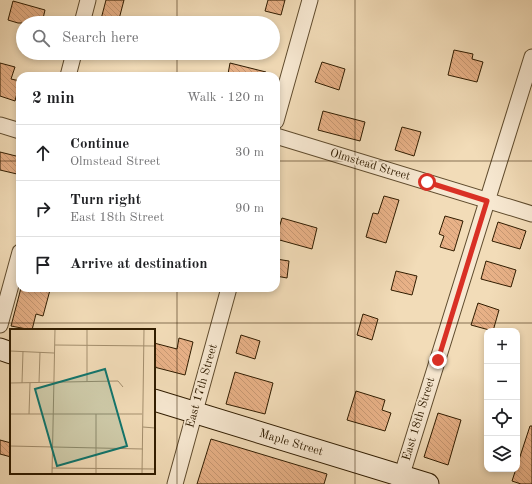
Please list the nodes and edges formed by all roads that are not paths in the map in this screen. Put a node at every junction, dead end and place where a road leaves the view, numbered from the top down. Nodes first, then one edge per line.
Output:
1 (88, 0) edge
2 (310, 0) edge
3 (84, 16) edge
4 (532, 57) edge
5 (72, 60) edge
6 (69, 72) edge
7 (280, 107) edge
8 (0, 125) edge
9 (16, 130) edge
10 (280, 137) edge
11 (487, 201) junction
12 (532, 214) edge
13 (16, 267) edge
14 (228, 292) edge
15 (0, 325) edge
16 (0, 349) edge
17 (10, 353) edge
18 (155, 400) edge
19 (194, 413) junction
20 (400, 480) edge
21 (175, 484) edge
22 (428, 484) edge

1 - 3 street
2 - 7 street
4 - 11 street, East 18th Street
5 - 6 street
8 - 9 street
10 - 11 street, Olmstead Street
11 - 12 street, Olmstead Street
11 - 20 street, East 18th Street
13 - 15 street
14 - 19 street, East 17th Street
16 - 17 main road
18 - 19 main road, Maple Street
19 - 20 main road, Maple Street
19 - 21 street, East 17th Street
20 - 22 main road, Maple Street

